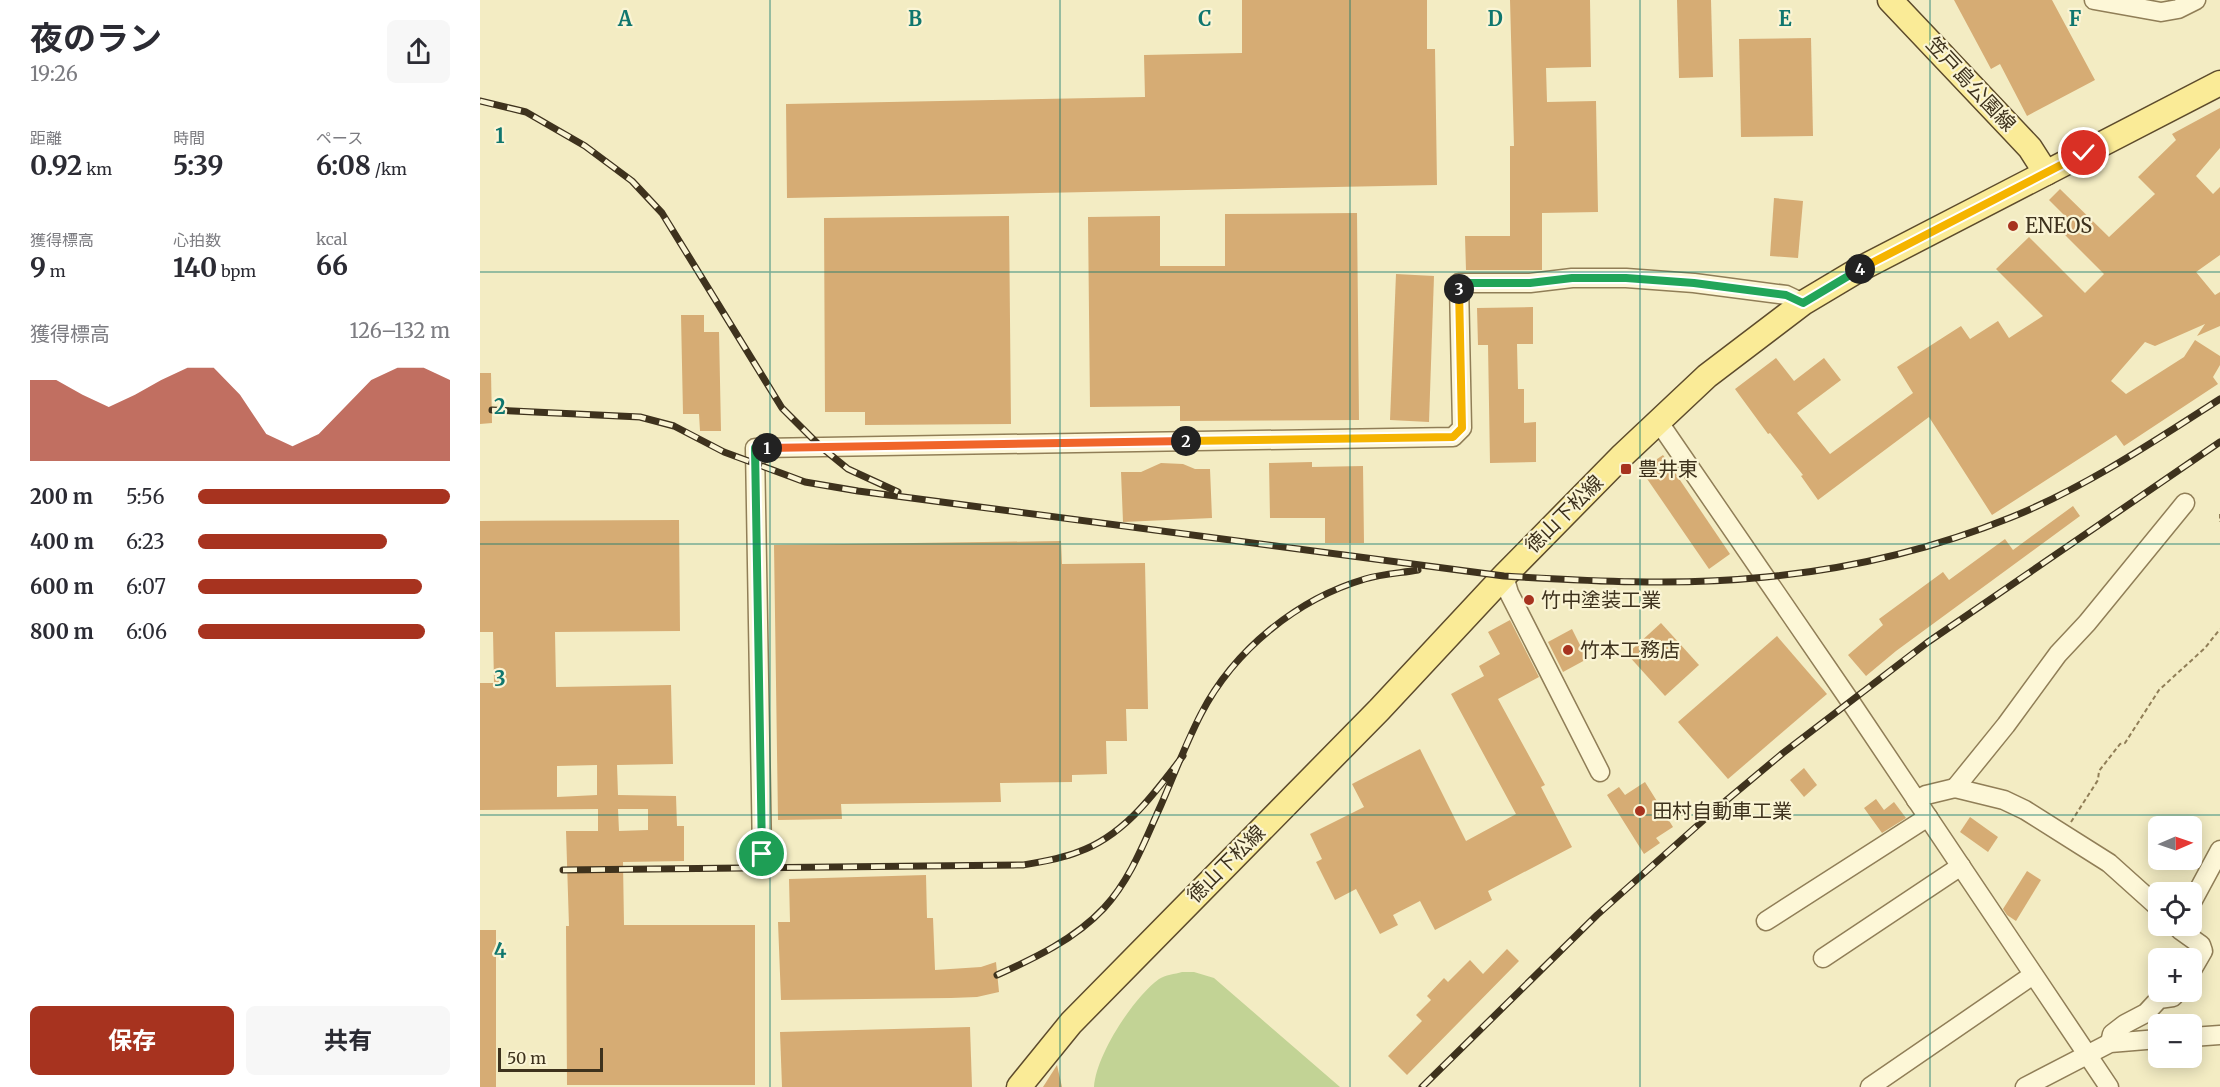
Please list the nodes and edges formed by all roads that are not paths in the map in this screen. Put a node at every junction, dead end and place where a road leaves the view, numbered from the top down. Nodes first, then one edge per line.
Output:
1 (1890, 0) edge
2 (2094, 0) edge
3 (2196, 0) edge
4 (2220, 83) edge
5 (2046, 173) junction
6 (1803, 303) junction
7 (1658, 422) junction
8 (2186, 503) dead end
9 (1504, 576) junction
10 (1600, 772) dead end
11 (1955, 788) junction
12 (1916, 800) junction
13 (1928, 817) junction
14 (2220, 850) edge
15 (762, 854) dead end
16 (1961, 866) junction
17 (2202, 883) edge
18 (2148, 898) edge
19 (1766, 921) dead end
20 (2188, 936) edge
21 (2202, 948) edge
22 (1823, 958) dead end
23 (2033, 975) junction
24 (2156, 1002) edge
25 (2220, 1035) edge
26 (2202, 1036) edge
27 (2148, 1040) edge
28 (2110, 1043) junction
29 (2086, 1055) junction
30 (1019, 1087) edge
31 (1869, 1087) edge
32 (2025, 1087) edge
33 (2109, 1087) edge

1 - 5 main road, 笠戸島公園線
2 - 3 street
4 - 5 main road, 徳山下松線
5 - 6 main road, 徳山下松線
6 - 7 main road, 徳山下松線
6 - 15 street
7 - 9 main road, 徳山下松線
7 - 12 street
8 - 11 street
9 - 10 street
9 - 30 main road, 徳山下松線
11 - 12 street
11 - 18 street
12 - 13 street
13 - 16 street
13 - 19 street
14 - 17 street
16 - 22 street
16 - 23 street
20 - 21 street
23 - 29 street
23 - 31 street
24 - 28 street
25 - 26 street
27 - 28 street
28 - 29 street
29 - 32 street
29 - 33 street

